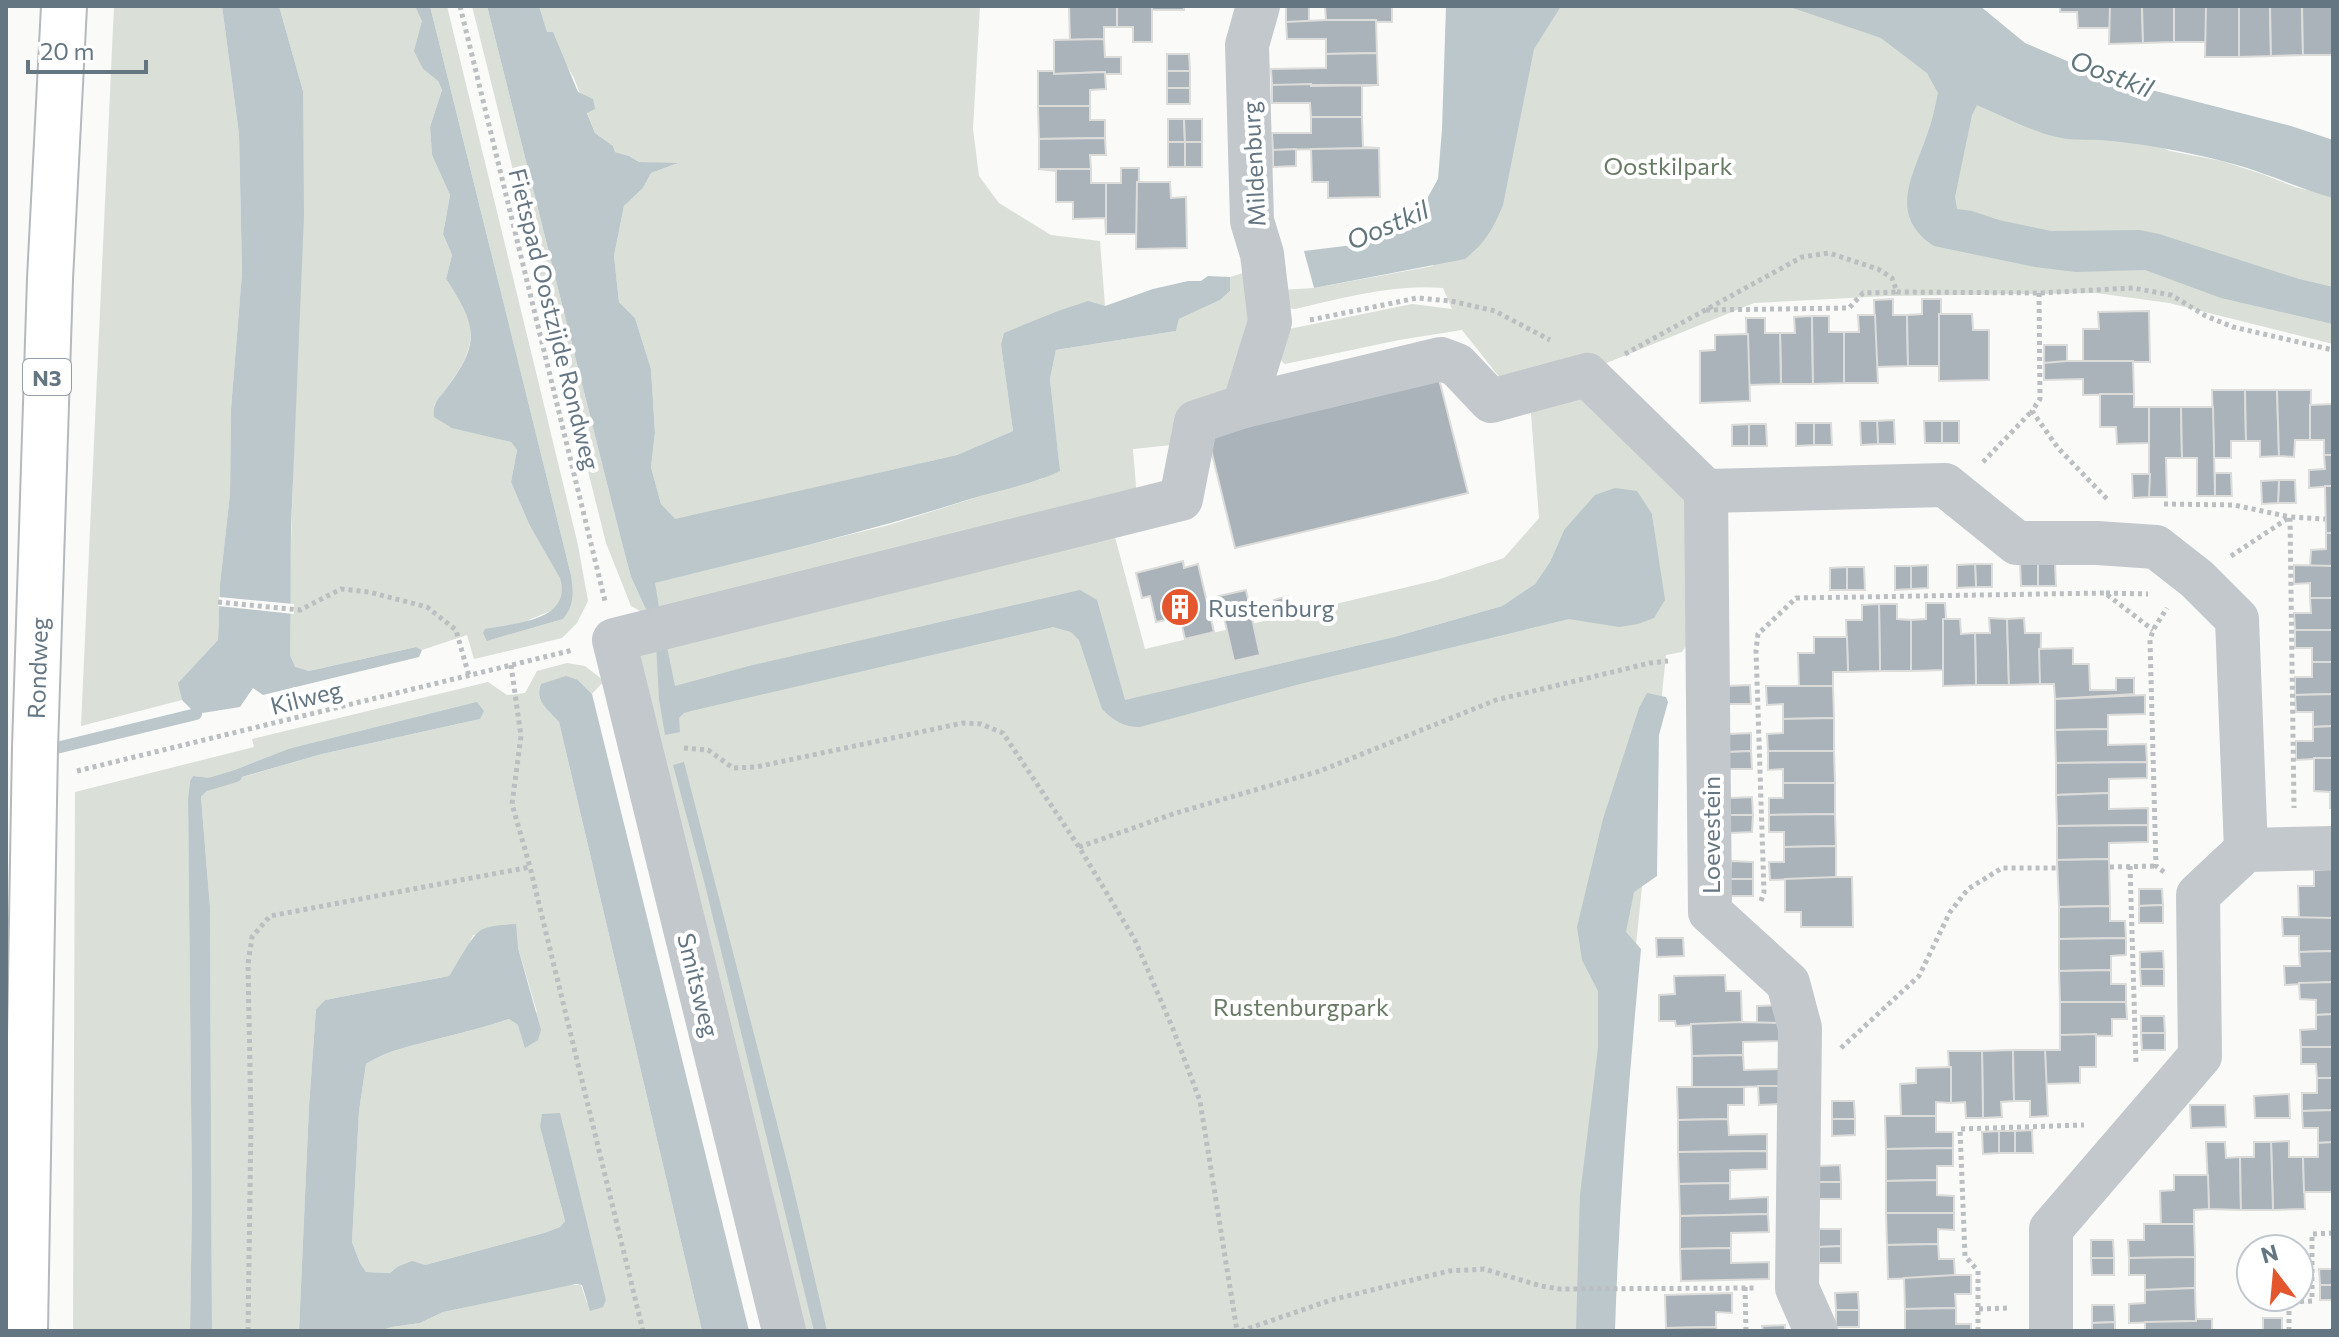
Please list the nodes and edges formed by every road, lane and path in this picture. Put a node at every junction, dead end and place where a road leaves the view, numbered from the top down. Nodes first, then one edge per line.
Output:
1 (64, 6) edge
2 (460, 6) edge
3 (1258, 6) edge
4 (1897, 292) junction
5 (2039, 293) junction
6 (1705, 310) junction
7 (2333, 350) edge
8 (1587, 375) junction
9 (1244, 406) junction
10 (2032, 411) junction
11 (1706, 491) junction
12 (1954, 492) junction
13 (2325, 519) dead end
14 (2097, 543) junction
15 (2197, 579) junction
16 (218, 602) dead end
17 (2153, 630) junction
18 (621, 638) junction
19 (1708, 660) junction
20 (511, 665) junction
21 (469, 676) junction
22 (643, 755) junction
23 (44, 775) junction
24 (1079, 847) junction
25 (2333, 848) edge
26 (2246, 850) junction
27 (2130, 866) junction
28 (2156, 866) junction
29 (530, 867) junction
30 (2110, 867) dead end
31 (2058, 868) dead end
32 (2198, 895) junction
33 (1750, 948) junction
34 (1800, 1066) junction
35 (2149, 1115) junction
36 (2333, 1233) edge
37 (1745, 1287) junction
38 (1797, 1288) junction
39 (25, 1331) edge
40 (248, 1331) edge
41 (643, 1331) edge
42 (784, 1331) edge
43 (1239, 1331) edge
44 (1746, 1331) edge
45 (1816, 1331) edge
46 (1978, 1331) edge
47 (2051, 1331) edge
48 (2289, 1331) edge

1 - 23 highway, Rondweg / N3
2 - 18 path, Fietspad Oostzijde Rondweg
3 - 9 street, Mildenburg
4 - 5 path
4 - 6 path
4 - 6 path
5 - 7 path
5 - 10 path
6 - 8 path
8 - 9 street
8 - 11 street
9 - 18 street
10 - 12 path
10 - 14 path
11 - 12 street
11 - 19 street, Loevestein
12 - 14 street
13 - 15 path
14 - 15 street
15 - 17 path
15 - 26 street
16 - 21 path
17 - 28 path
17 - 33 path
18 - 20 path, Kilweg
18 - 22 street, Smitsweg
19 - 24 path
19 - 33 street, Loevestein
20 - 21 path, Kilweg
20 - 29 path
21 - 23 path, Kilweg
22 - 24 path
22 - 42 street, Smitsweg
23 - 39 highway, Rondweg / N3
24 - 43 path
25 - 26 street
26 - 32 street
27 - 28 path
27 - 30 path
27 - 35 path
28 - 32 path
29 - 40 path
29 - 41 path
31 - 34 path
32 - 35 street
33 - 34 street, Loevestein
34 - 38 street, Loevestein
35 - 46 path
35 - 47 street
36 - 48 path
37 - 38 path
37 - 43 path
37 - 44 path
38 - 45 street, Loevestein

